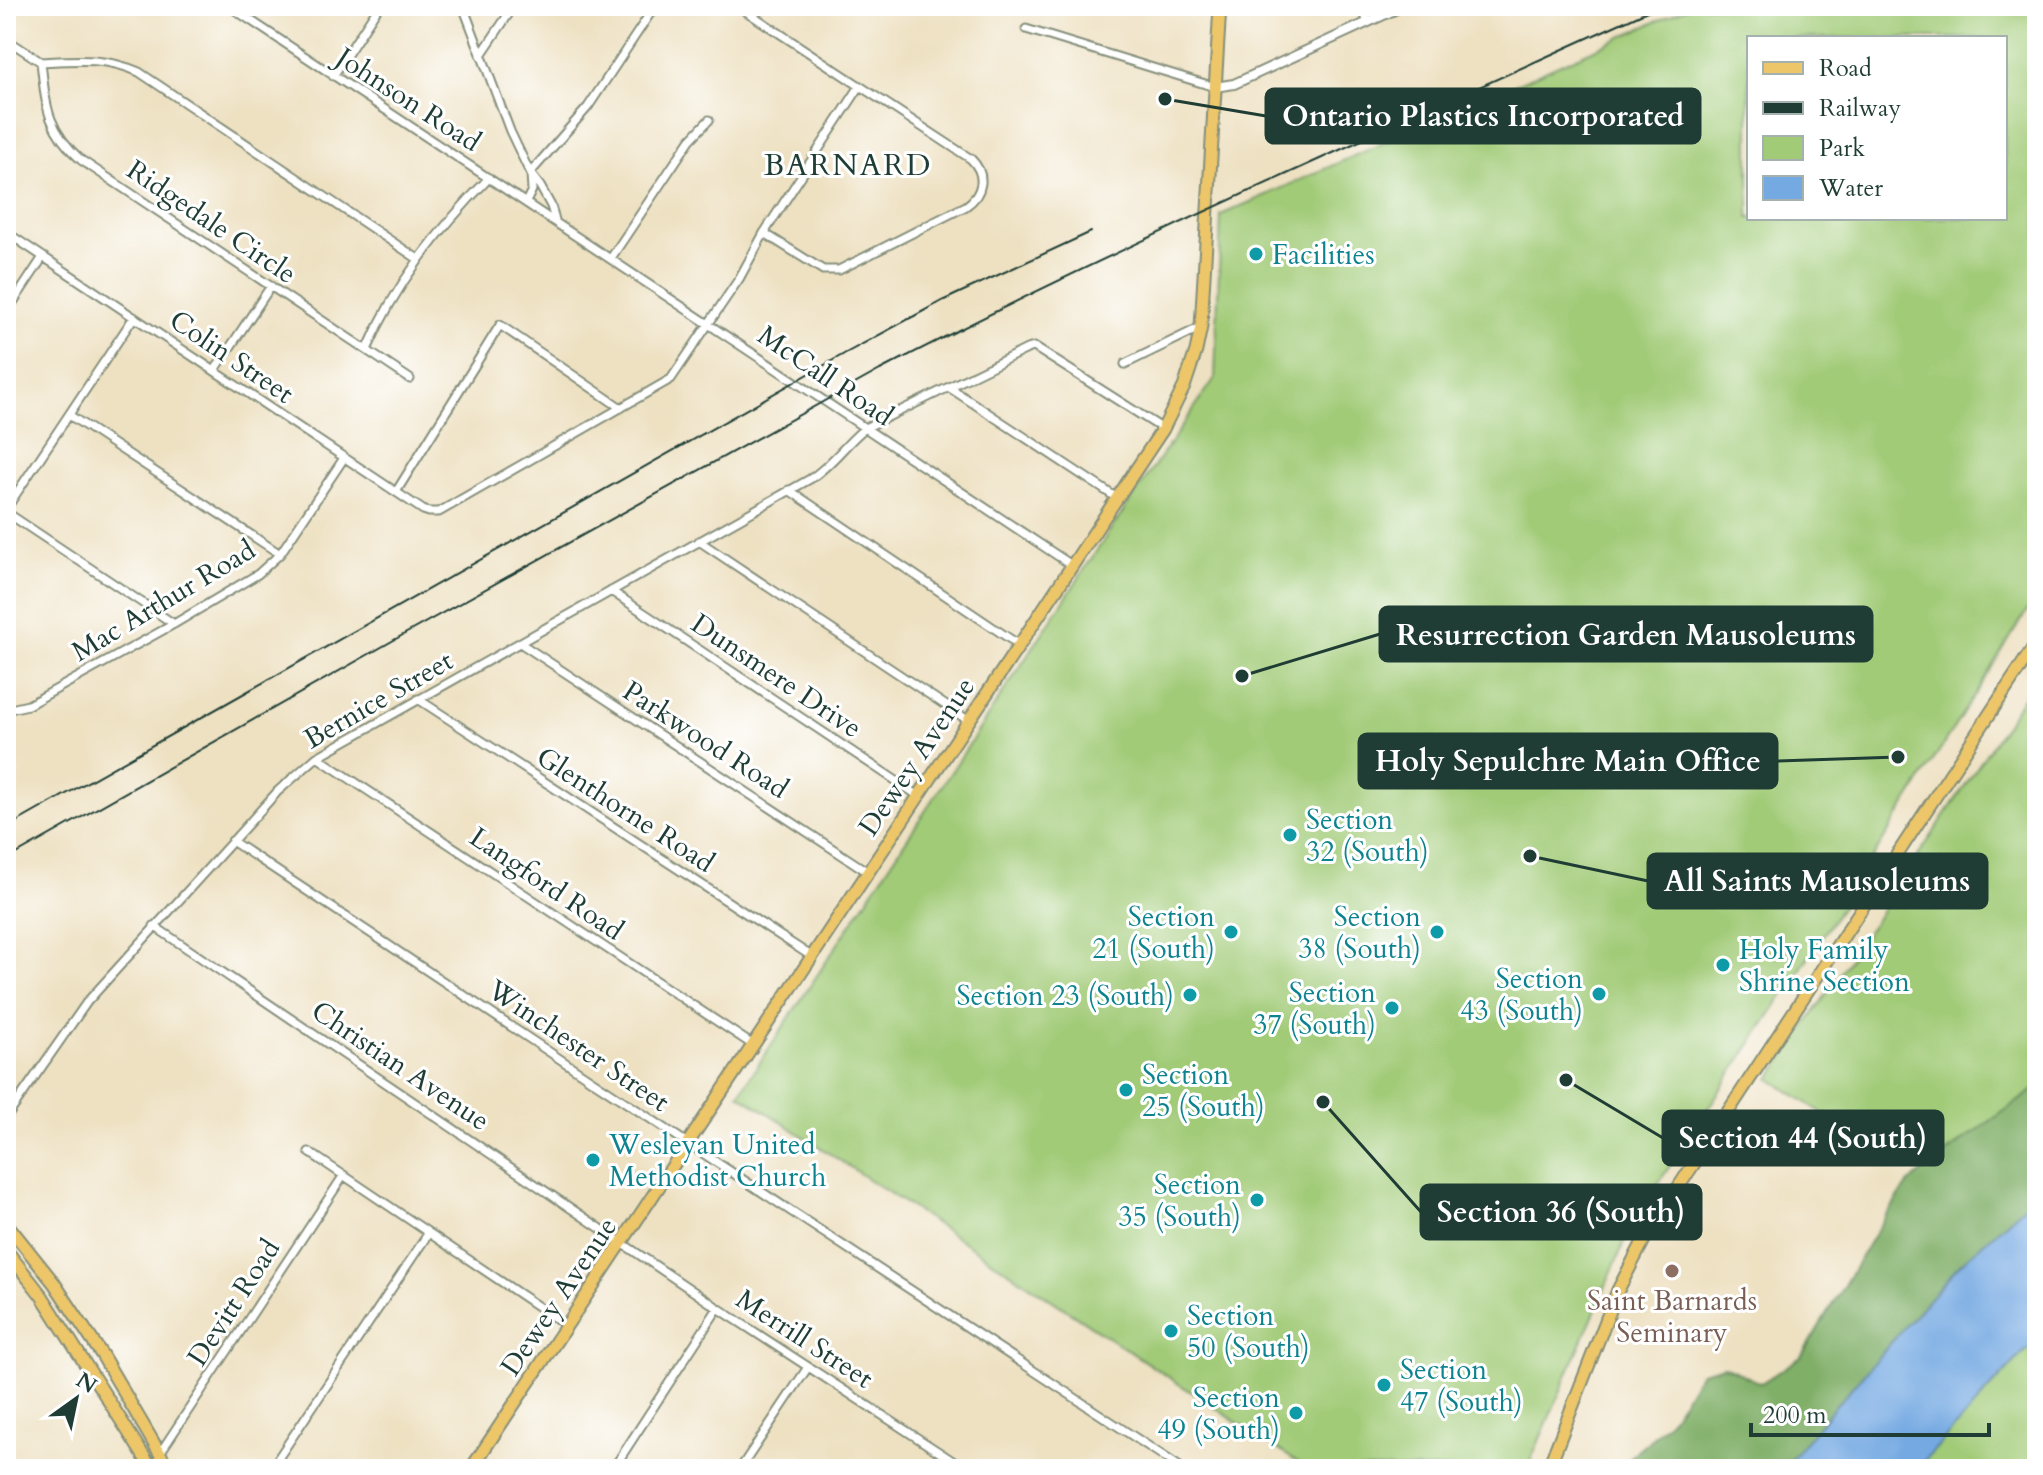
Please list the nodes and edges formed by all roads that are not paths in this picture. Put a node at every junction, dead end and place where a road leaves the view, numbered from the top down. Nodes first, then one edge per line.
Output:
1 (229, 6) edge
2 (379, 6) edge
3 (463, 6) edge
4 (514, 6) edge
5 (655, 6) edge
6 (738, 6) edge
7 (1220, 6) edge
8 (1361, 6) edge
9 (1403, 6) edge
10 (1368, 22) junction
11 (1026, 29) dead end
12 (6, 39) edge
13 (481, 55) junction
14 (41, 62) junction
15 (333, 76) junction
16 (860, 86) junction
17 (1215, 87) junction
18 (709, 120) dead end
19 (530, 173) junction
20 (489, 178) junction
21 (526, 202) junction
22 (555, 221) junction
23 (6, 232) edge
24 (764, 233) junction
25 (43, 257) junction
26 (611, 258) junction
27 (418, 259) junction
28 (271, 286) junction
29 (6, 313) edge
30 (134, 317) junction
31 (709, 323) junction
32 (1201, 327) junction
33 (367, 350) junction
34 (1125, 364) dead end
35 (215, 370) junction
36 (410, 379) dead end
37 (950, 388) junction
38 (621, 408) junction
39 (69, 415) junction
40 (865, 428) junction
41 (1163, 429) junction
42 (344, 458) junction
43 (789, 490) junction
44 (396, 492) junction
45 (1117, 498) junction
46 (6, 510) edge
47 (699, 541) junction
48 (280, 554) junction
49 (1073, 566) junction
50 (611, 591) junction
51 (174, 624) junction
52 (2037, 642) edge
53 (520, 643) junction
54 (1019, 645) junction
55 (418, 699) junction
56 (6, 710) edge
57 (969, 721) junction
58 (317, 757) junction
59 (919, 796) junction
60 (232, 841) junction
61 (868, 872) junction
62 (154, 926) junction
63 (811, 956) junction
64 (753, 1045) junction
65 (6, 1118) edge
66 (688, 1144) junction
67 (309, 1152) dead end
68 (344, 1175) junction
69 (6, 1223) edge
70 (428, 1234) junction
71 (622, 1242) junction
72 (6, 1250) edge
73 (718, 1308) junction
74 (567, 1326) junction
75 (808, 1367) junction
76 (160, 1453) junction
77 (474, 1465) edge
78 (152, 1469) edge
79 (169, 1469) edge
80 (271, 1469) edge
81 (490, 1469) edge
82 (613, 1469) edge
83 (740, 1469) edge
84 (965, 1469) edge
85 (1183, 1469) edge
86 (1548, 1469) edge

1 - 15 street, Johnson Road
2 - 15 street
3 - 13 street
4 - 13 street
5 - 19 street
6 - 16 street
7 - 17 main road, Dewey Avenue
8 - 10 street
9 - 10 street
10 - 17 street
11 - 17 street
12 - 14 street
13 - 19 street
14 - 27 street
14 - 28 street, Ridgedale Circle
15 - 20 street, Johnson Road
16 - 24 street
16 - 24 street
17 - 32 main road, Dewey Avenue
18 - 26 street
19 - 21 street
19 - 22 street
20 - 21 street, Johnson Road
20 - 27 street
21 - 22 street, McCall Road
22 - 26 street, McCall Road
23 - 25 street, Colin Street
24 - 31 street
25 - 29 street
25 - 30 street, Colin Street
26 - 31 street, McCall Road
27 - 33 street
28 - 33 street, Ridgedale Circle
28 - 35 street
30 - 35 street, Colin Street
30 - 39 street
31 - 38 street
31 - 40 street, McCall Road
32 - 34 street
32 - 41 main road, Dewey Avenue
33 - 36 street, Ridgedale Circle
35 - 42 street, Colin Street
37 - 40 street, Bernice Street
37 - 41 street, Bernice Street
37 - 45 street
38 - 44 street, Colin Street
38 - 44 street
39 - 46 street
39 - 48 street
40 - 43 street, Bernice Street
40 - 49 street, McCall Road
41 - 45 main road, Dewey Avenue
42 - 44 street, Colin Street
42 - 48 street, Mac Arthur Road
43 - 47 street, Bernice Street
43 - 54 street
45 - 49 main road, Dewey Avenue
46 - 51 street
47 - 50 street, Bernice Street
47 - 57 street
48 - 51 street, Mac Arthur Road
49 - 54 main road, Dewey Avenue
50 - 53 street, Bernice Street
50 - 59 street, Dunsmere Drive
51 - 56 street, Mac Arthur Road
52 - 86 main road
53 - 55 street, Bernice Street
53 - 61 street, Parkwood Road
54 - 57 main road, Dewey Avenue
55 - 58 street, Bernice Street
55 - 63 street, Glenthorne Road
57 - 59 main road, Dewey Avenue
58 - 60 street, Bernice Street
58 - 64 street, Langford Road
59 - 61 main road, Dewey Avenue
60 - 62 street, Bernice Street
60 - 66 street, Winchester Street
61 - 63 main road, Dewey Avenue
62 - 65 street, Bernice Street
62 - 71 street, Christian Avenue
63 - 64 main road, Dewey Avenue
64 - 66 main road, Dewey Avenue
66 - 71 main road, Dewey Avenue
66 - 85 street, Winchester Street
67 - 68 street
68 - 70 street
68 - 76 street, Devitt Road
69 - 76 main road
70 - 74 street
70 - 80 street
71 - 73 street, Merrill Street
71 - 74 main road, Dewey Avenue
72 - 78 main road
73 - 75 street, Merrill Street
73 - 82 street
74 - 77 main road, Dewey Avenue
75 - 83 street
75 - 84 street, Merrill Street
76 - 79 main road
77 - 81 street

